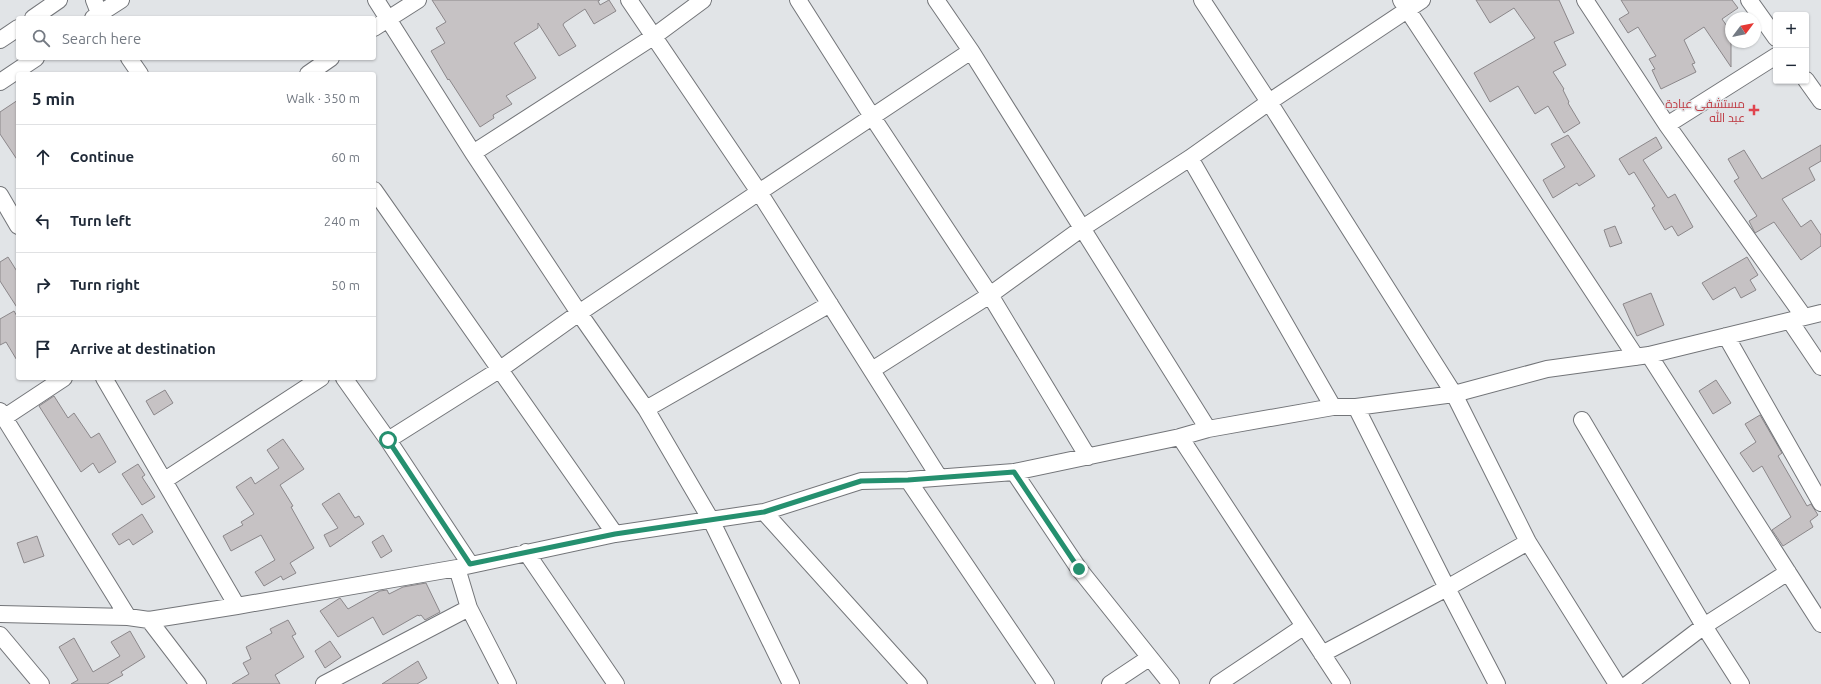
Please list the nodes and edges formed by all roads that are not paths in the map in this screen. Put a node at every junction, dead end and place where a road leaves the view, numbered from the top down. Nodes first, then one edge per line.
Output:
1 (60, 0) edge
2 (121, 0) edge
3 (376, 0) edge
4 (418, 0) edge
5 (629, 0) edge
6 (703, 0) edge
7 (798, 0) edge
8 (936, 0) edge
9 (1202, 0) edge
10 (1422, 0) edge
11 (1585, 0) edge
12 (1749, 0) edge
13 (1404, 5) edge
14 (97, 13) edge
15 (36, 16) edge
16 (388, 19) junction
17 (376, 27) edge
18 (16, 29) edge
19 (1773, 34) edge
20 (653, 37) junction
21 (0, 40) edge
22 (971, 52) junction
23 (1773, 58) edge
24 (33, 60) edge
25 (130, 60) edge
26 (328, 60) edge
27 (139, 72) edge
28 (311, 72) edge
29 (0, 82) edge
30 (1809, 84) edge
31 (1821, 101) edge
32 (1269, 102) junction
33 (873, 118) junction
34 (1667, 125) junction
35 (474, 153) junction
36 (1190, 158) junction
37 (759, 192) junction
38 (376, 193) edge
39 (0, 195) edge
40 (16, 223) edge
41 (1081, 229) junction
42 (990, 295) junction
43 (830, 304) junction
44 (579, 313) junction
45 (1821, 313) edge
46 (1797, 319) junction
47 (1726, 336) junction
48 (1642, 356) junction
49 (1821, 367) edge
50 (499, 370) junction
51 (872, 370) junction
52 (61, 380) edge
53 (105, 380) edge
54 (318, 380) edge
55 (345, 380) edge
56 (1454, 394) junction
57 (1333, 407) junction
58 (1356, 407) junction
59 (646, 409) junction
60 (2, 414) edge
61 (1582, 420) dead end
62 (1208, 429) junction
63 (1180, 437) junction
64 (388, 440) junction
65 (1088, 457) junction
66 (1014, 472) junction
67 (939, 477) junction
68 (165, 480) junction
69 (908, 480) junction
70 (1821, 503) edge
71 (764, 512) junction
72 (711, 520) junction
73 (615, 534) junction
74 (1528, 542) junction
75 (526, 552) junction
76 (464, 566) junction
77 (1788, 572) junction
78 (1446, 588) junction
79 (237, 606) junction
80 (469, 608) junction
81 (0, 614) edge
82 (128, 617) junction
83 (149, 620) junction
84 (1821, 624) edge
85 (1303, 626) junction
86 (1704, 626) junction
87 (0, 635) edge
88 (1322, 654) junction
89 (1149, 658) junction
90 (41, 684) edge
91 (198, 684) edge
92 (324, 684) edge
93 (508, 684) edge
94 (616, 684) edge
95 (790, 684) edge
96 (919, 684) edge
97 (1046, 684) edge
98 (1110, 684) edge
99 (1171, 684) edge
100 (1218, 684) edge
101 (1342, 684) edge
102 (1497, 684) edge
103 (1617, 684) edge
104 (1628, 684) edge
105 (1741, 684) edge

1 - 15 street
2 - 14 street
3 - 16 street
4 - 16 street
5 - 20 street
6 - 20 street
7 - 33 street
8 - 22 street
9 - 32 street
10 - 13 street
11 - 34 street
12 - 19 street
13 - 32 street
13 - 48 street
16 - 17 street
16 - 35 street
18 - 21 street
20 - 35 street
20 - 37 street
22 - 33 street
22 - 41 street
23 - 34 street
24 - 29 street
25 - 27 street
26 - 28 street
30 - 31 street
32 - 36 street
32 - 56 street
33 - 37 street
33 - 42 street
34 - 46 street
35 - 44 street
36 - 41 street
36 - 57 street
37 - 43 street
37 - 44 street
38 - 50 street
39 - 40 street
41 - 42 street
41 - 62 street
42 - 51 street
42 - 65 street
43 - 51 street
43 - 59 street
44 - 50 street
44 - 59 street
45 - 46 street
46 - 47 street
46 - 49 street
47 - 48 street
47 - 70 street
48 - 56 street
48 - 77 street
50 - 64 street
50 - 73 street
51 - 67 street
52 - 60 street
53 - 68 street
54 - 68 street
55 - 64 street
56 - 58 street
56 - 74 street
57 - 58 street
57 - 62 street
58 - 78 street
59 - 72 street
60 - 82 street
61 - 86 street
62 - 63 street
63 - 65 street
63 - 85 street
64 - 76 street
65 - 66 street
66 - 67 street
66 - 89 street
67 - 69 street
68 - 79 street
69 - 71 street
69 - 97 street
71 - 72 street
71 - 96 street
72 - 73 street
72 - 95 street
73 - 75 street
74 - 78 street
74 - 103 street
75 - 76 street
75 - 94 street
76 - 79 street
76 - 80 street
77 - 84 street
77 - 86 street
78 - 88 street
78 - 102 street
79 - 83 street
80 - 92 street
80 - 93 street
81 - 82 street
82 - 83 street
83 - 91 street
85 - 88 street
85 - 100 street
86 - 104 street
86 - 105 street
87 - 90 street
88 - 101 street
89 - 98 street
89 - 99 street

